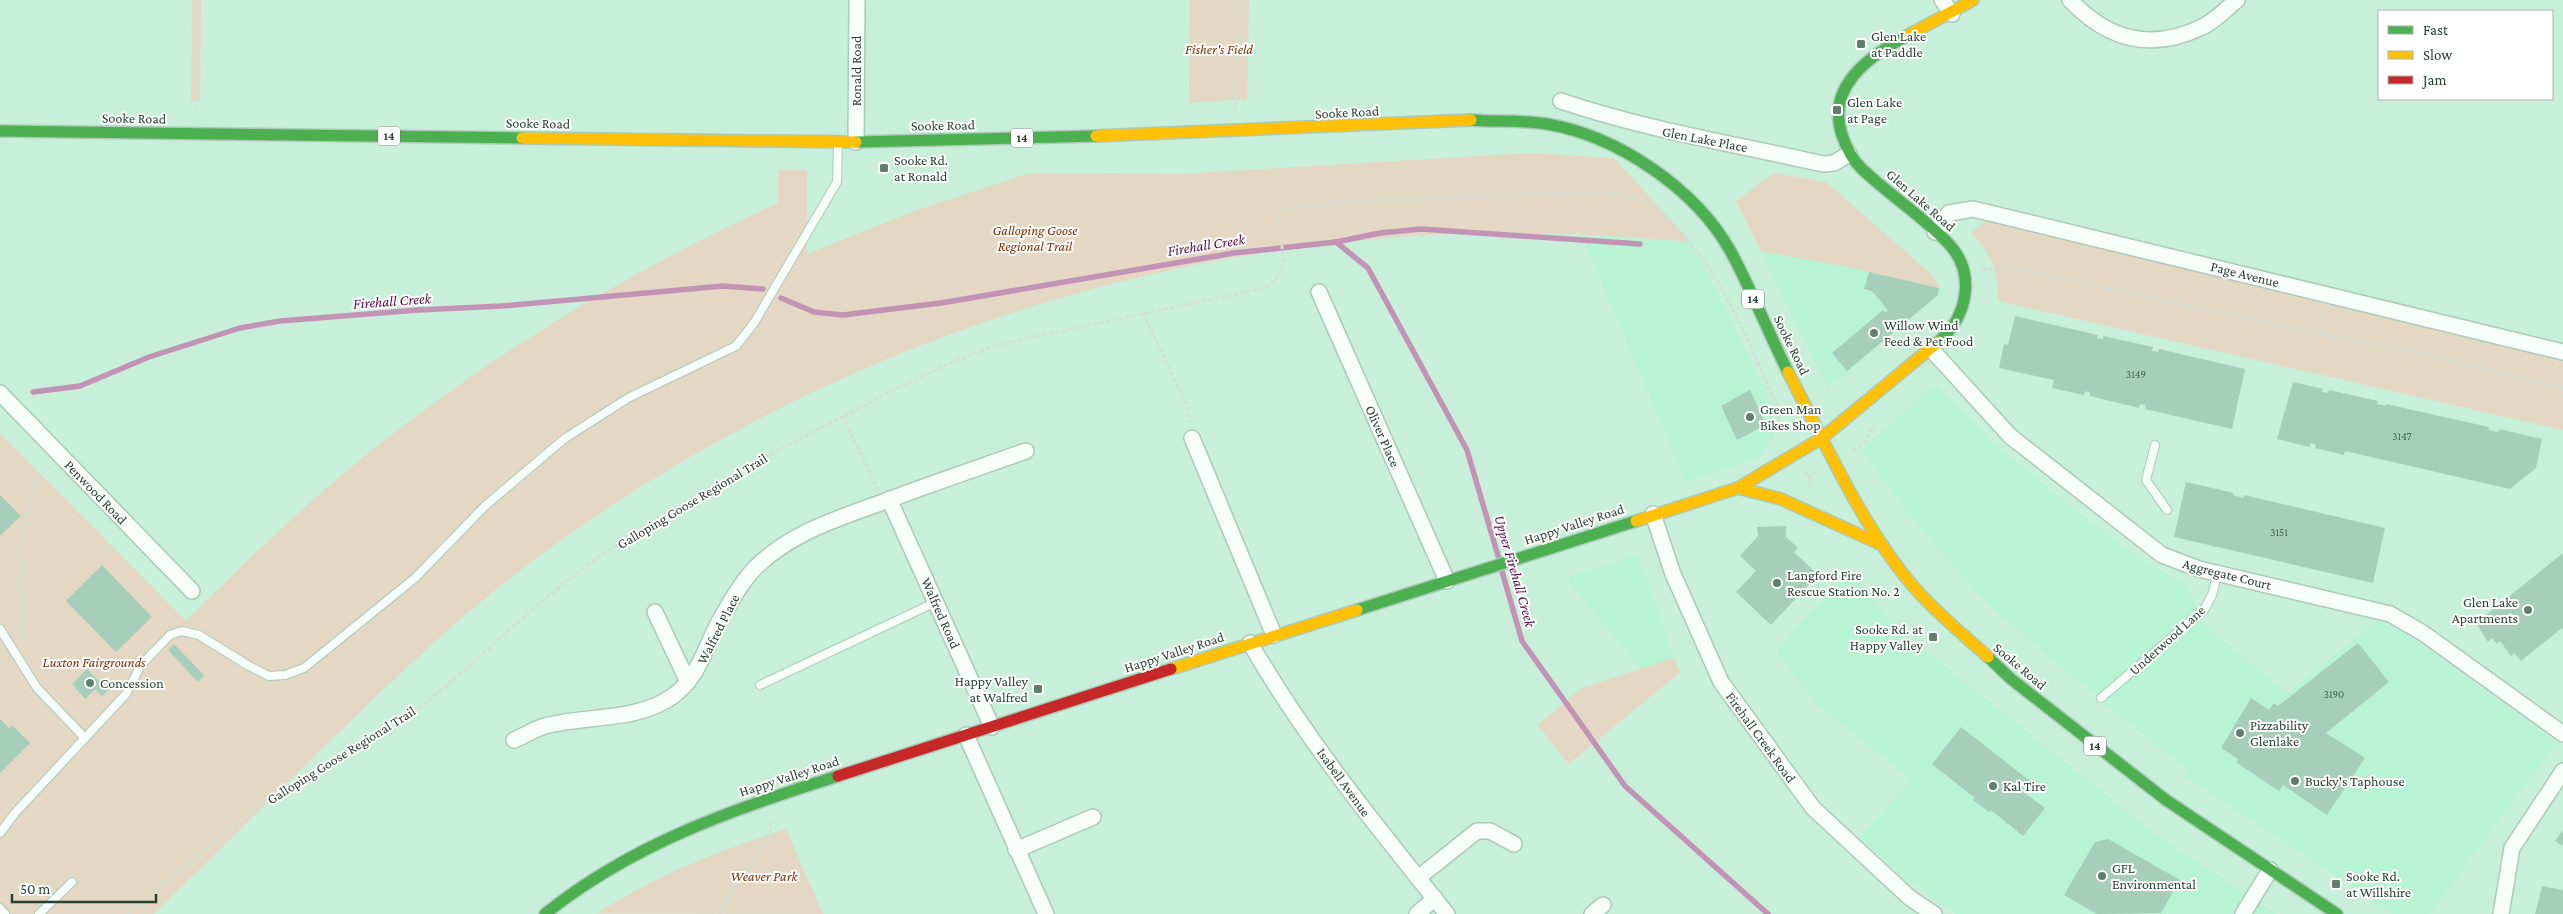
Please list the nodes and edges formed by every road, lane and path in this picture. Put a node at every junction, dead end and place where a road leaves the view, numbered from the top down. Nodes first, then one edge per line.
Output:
1 (196, 0) edge
2 (856, 0) edge
3 (1239, 0) edge
4 (1942, 0) edge
5 (1973, 0) edge
6 (2070, 0) edge
7 (2237, 0) edge
8 (1952, 14) junction
9 (1561, 101) dead end
10 (0, 131) edge
11 (1234, 132) junction
12 (196, 134) junction
13 (838, 142) junction
14 (856, 142) junction
15 (1849, 154) junction
16 (1935, 232) junction
17 (1986, 269) dead end
18 (1319, 292) dead end
19 (1143, 313) junction
20 (1931, 349) junction
21 (2563, 352) edge
22 (2563, 388) edge
23 (0, 394) edge
24 (843, 416) junction
25 (1877, 419) dead end
26 (1782, 427) dead end
27 (1192, 438) joint
28 (1822, 438) junction
29 (1861, 444) dead end
30 (2155, 444) dead end
31 (1026, 451) dead end
32 (60, 456) junction
33 (1805, 472) dead end
34 (1813, 474) dead end
35 (1738, 488) junction
36 (886, 500) junction
37 (2167, 510) dead end
38 (1653, 514) junction
39 (1882, 545) junction
40 (2218, 573) junction
41 (1447, 581) junction
42 (192, 591) dead end
43 (936, 602) junction
44 (656, 612) dead end
45 (0, 630) edge
46 (1274, 635) junction
47 (1250, 643) junction
48 (22, 664) junction
49 (688, 682) junction
50 (760, 685) dead end
51 (2101, 698) dead end
52 (992, 727) junction
53 (2563, 734) edge
54 (966, 735) junction
55 (85, 738) junction
56 (514, 740) dead end
57 (2563, 771) edge
58 (770, 798) junction
59 (1093, 817) dead end
60 (0, 833) edge
61 (1514, 844) dead end
62 (1016, 850) junction
63 (2270, 870) junction
64 (1418, 878) junction
65 (72, 882) dead end
66 (1435, 898) junction
67 (0, 908) edge
68 (5, 914) edge
69 (39, 914) edge
70 (127, 914) edge
71 (545, 914) edge
72 (719, 914) edge
73 (1046, 914) edge
74 (1417, 914) edge
75 (1447, 914) edge
76 (1934, 914) edge
77 (2243, 914) edge
78 (2336, 914) edge
79 (2501, 914) edge

1 - 12 path
2 - 14 street, Ronald Road
3 - 11 path
4 - 8 street
5 - 8 main road, Glen Lake Road
6 - 7 street
8 - 15 main road, Glen Lake Road
9 - 15 street, Glen Lake Place
10 - 12 main road, Sooke Road / 14
11 - 14 main road, Sooke Road / 14
11 - 28 main road, Sooke Road / 14
12 - 13 main road, Sooke Road / 14
13 - 14 main road, Sooke Road / 14
13 - 55 lane
15 - 16 main road, Glen Lake Road
16 - 20 main road, Glen Lake Road
16 - 21 street, Page Avenue
17 - 22 path
18 - 41 street, Oliver Place
19 - 24 path, Galloping Goose Regional Trail
19 - 26 path, Galloping Goose Regional Trail
19 - 27 path
20 - 28 main road, Glen Lake Road
20 - 40 street, Aggregate Court
23 - 32 street, Penwood Road
24 - 36 path
24 - 70 path, Galloping Goose Regional Trail
25 - 29 path
27 - 46 street
28 - 35 main road, Happy Valley Road
28 - 39 main road, Sooke Road / 14
30 - 37 lane
31 - 36 street, Walfred Place
32 - 42 street, Penwood Road
32 - 48 path
33 - 34 path
35 - 38 main road, Happy Valley Road
35 - 39 main road
36 - 43 street, Walfred Road
36 - 49 street, Walfred Place
38 - 41 main road, Happy Valley Road
38 - 76 street, Firehall Creek Road
39 - 63 main road, Sooke Road / 14
40 - 51 lane, Underwood Lane
40 - 53 street, Aggregate Court
41 - 46 main road, Happy Valley Road
43 - 50 lane
43 - 52 street, Walfred Road
44 - 49 street
45 - 48 lane
46 - 47 main road, Happy Valley Road
47 - 52 main road, Happy Valley Road
47 - 64 street, Isabell Avenue
48 - 55 lane
49 - 56 street, Walfred Place
52 - 54 main road, Happy Valley Road
54 - 58 main road, Happy Valley Road
54 - 62 street
55 - 60 lane
57 - 79 street
58 - 71 main road, Happy Valley Road
58 - 72 path
59 - 62 street
61 - 64 street
62 - 73 street
63 - 77 street
63 - 78 main road, Sooke Road / 14
64 - 66 street, Isabell Avenue
65 - 69 lane
66 - 74 street
66 - 75 street, Isabell Avenue
67 - 68 lane

